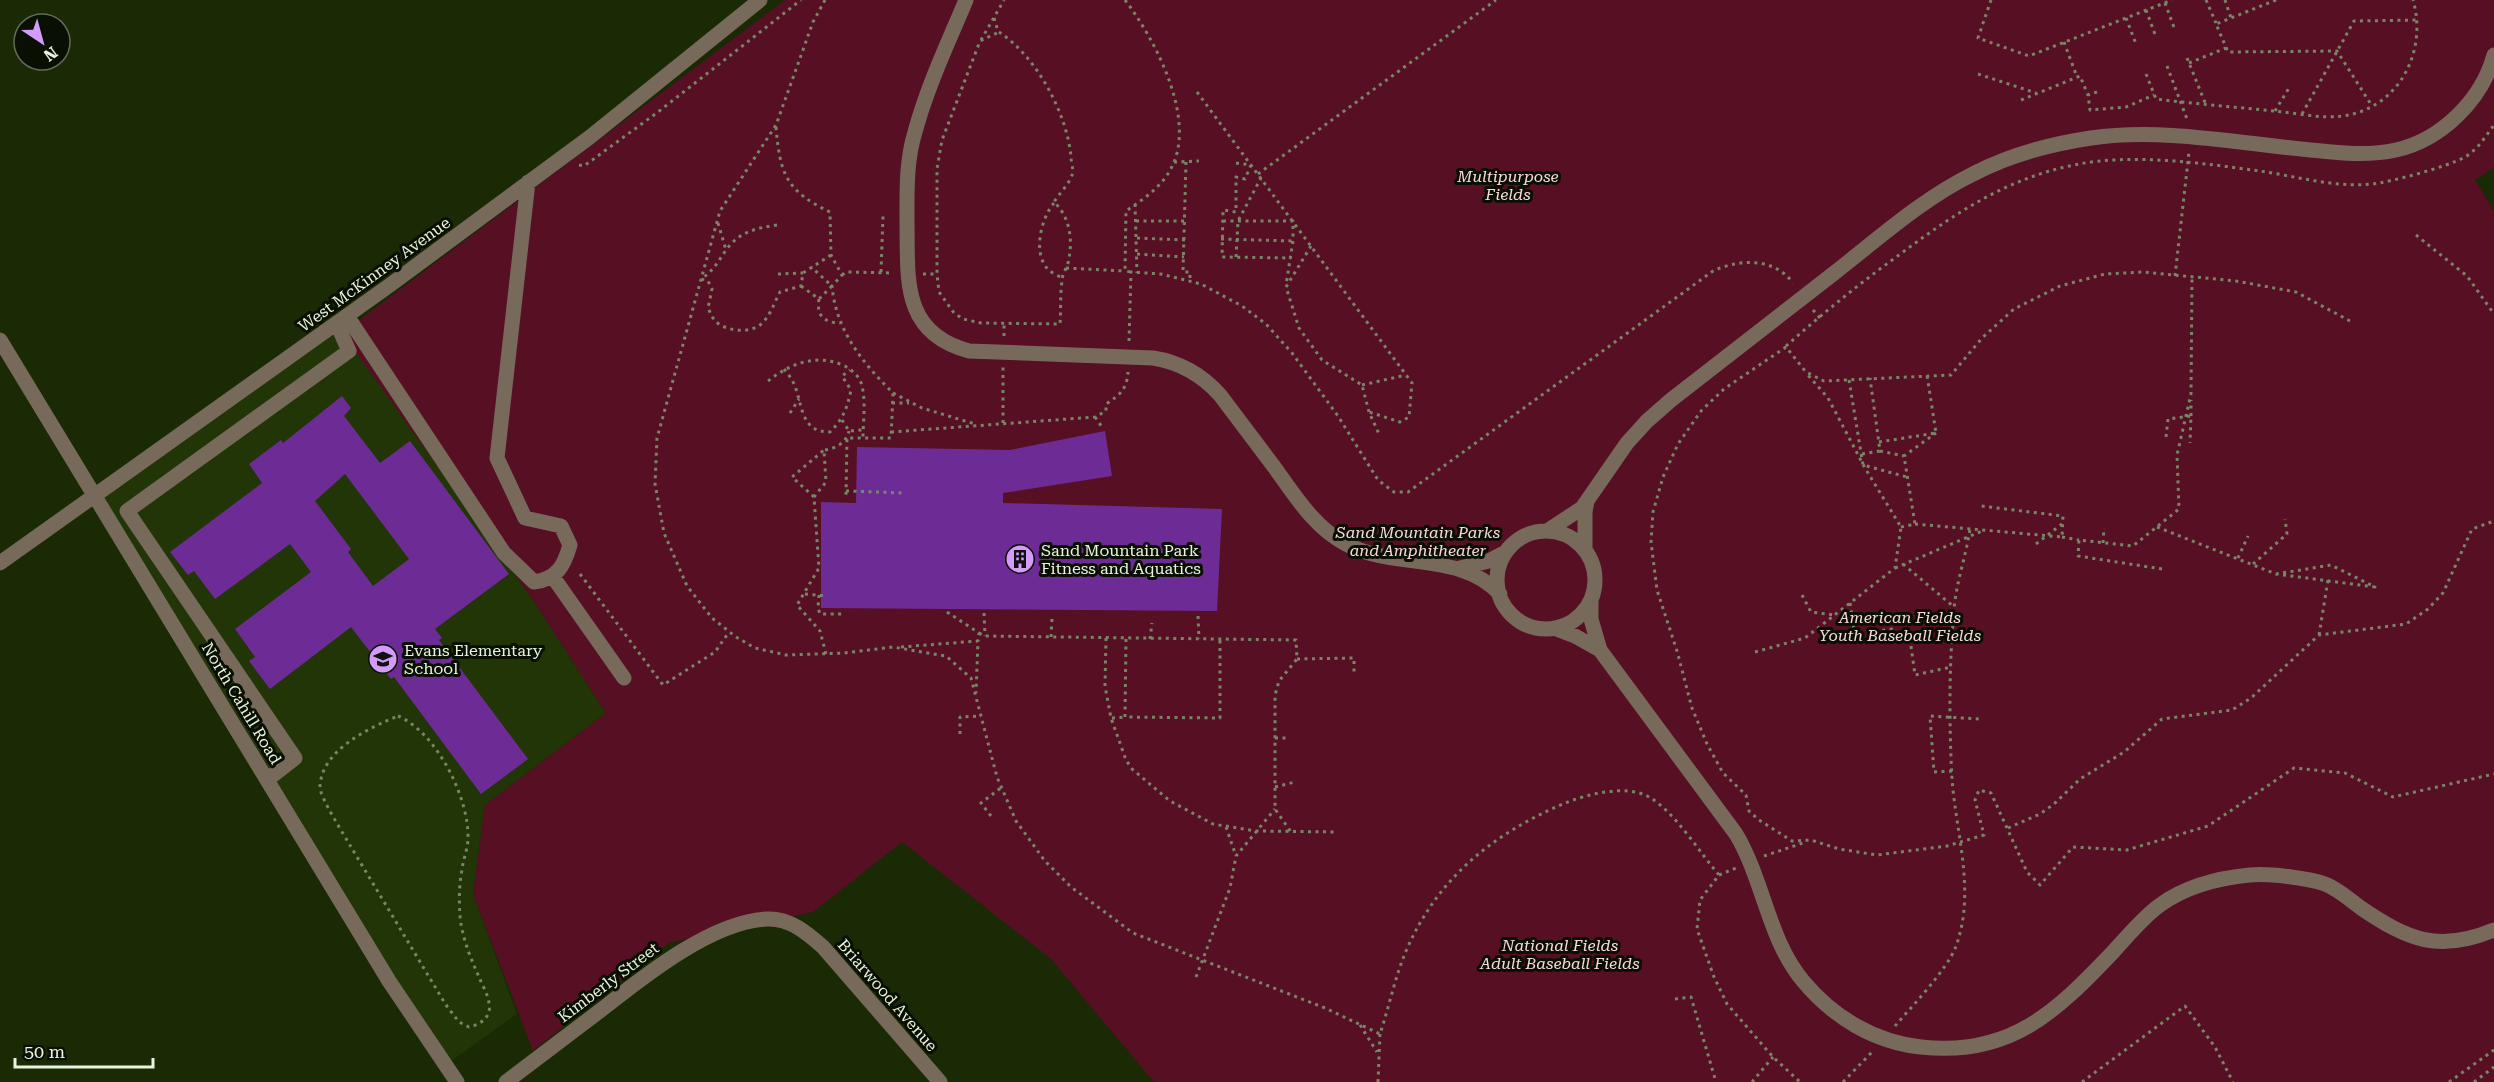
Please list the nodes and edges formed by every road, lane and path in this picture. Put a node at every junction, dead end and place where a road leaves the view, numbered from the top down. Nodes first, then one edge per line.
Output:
1 (760, 0) edge
2 (801, 0) edge
3 (825, 0) edge
4 (966, 0) edge
5 (1004, 0) edge
6 (1125, 0) edge
7 (1496, 0) edge
8 (1991, 0) edge
9 (2172, 0) edge
10 (2206, 0) edge
11 (2225, 0) edge
12 (2275, 0) edge
13 (2413, 0) edge
14 (2165, 3) junction
15 (2146, 10) junction
16 (993, 16) junction
17 (2126, 18) junction
18 (2231, 18) junction
19 (2419, 20) junction
20 (2216, 24) junction
21 (2175, 30) dead end
22 (999, 32) junction
23 (2156, 37) dead end
24 (980, 41) junction
25 (2064, 42) junction
26 (2136, 44) dead end
27 (2226, 48) junction
28 (2337, 51) junction
29 (2494, 55) edge
30 (2187, 58) dead end
31 (2189, 63) junction
32 (2167, 66) dead end
33 (1978, 74) dead end
34 (2146, 74) dead end
35 (2077, 77) junction
36 (2289, 88) dead end
37 (1197, 92) dead end
38 (2097, 92) dead end
39 (2038, 93) junction
40 (2154, 95) junction
41 (2088, 96) junction
42 (2021, 100) dead end
43 (2180, 102) junction
44 (2206, 105) junction
45 (2372, 106) junction
46 (2275, 111) junction
47 (2302, 114) junction
48 (776, 125) junction
49 (2494, 125) edge
50 (2190, 138) junction
51 (1199, 161) dead end
52 (1174, 162) junction
53 (1186, 162) junction
54 (1236, 163) dead end
55 (2188, 163) junction
56 (553, 164) junction
57 (1251, 165) junction
58 (1258, 174) junction
59 (1261, 178) junction
60 (528, 182) junction
61 (1054, 202) junction
62 (1135, 204) junction
63 (883, 216) dead end
64 (1136, 221) junction
65 (1185, 221) junction
66 (1222, 221) junction
67 (1238, 221) junction
68 (1293, 221) junction
69 (717, 222) junction
70 (777, 225) dead end
71 (2416, 235) dead end
72 (1137, 238) junction
73 (1221, 239) junction
74 (1185, 240) junction
75 (1235, 240) junction
76 (1293, 241) junction
77 (1311, 246) junction
78 (726, 250) junction
79 (1137, 254) junction
80 (831, 255) junction
81 (1184, 257) junction
82 (1236, 257) junction
83 (1291, 258) junction
84 (811, 267) junction
85 (1066, 267) junction
86 (1125, 271) junction
87 (881, 272) junction
88 (1131, 272) junction
89 (803, 273) junction
90 (908, 273) junction
91 (1137, 273) junction
92 (777, 274) dead end
93 (937, 274) junction
94 (842, 276) junction
95 (2175, 276) junction
96 (2192, 278) junction
97 (701, 279) junction
98 (1062, 279) junction
99 (1190, 282) junction
100 (801, 286) junction
101 (832, 286) junction
102 (1286, 287) junction
103 (1803, 297) junction
104 (819, 299) junction
105 (2494, 314) edge
106 (1820, 318) junction
107 (342, 320) junction
108 (2350, 321) dead end
109 (841, 323) junction
110 (1004, 323) junction
111 (0, 340) edge
112 (1786, 347) junction
113 (1003, 353) junction
114 (1128, 357) junction
115 (784, 369) junction
116 (851, 369) junction
117 (1806, 372) junction
118 (1406, 375) junction
119 (1927, 375) junction
120 (1870, 378) junction
121 (1849, 380) junction
122 (768, 381) dead end
123 (1362, 385) junction
124 (893, 393) junction
125 (2191, 394) junction
126 (799, 399) junction
127 (911, 402) junction
128 (892, 403) junction
129 (1369, 412) junction
130 (790, 413) dead end
131 (2191, 416) junction
132 (1095, 417) junction
133 (2185, 417) junction
134 (842, 420) junction
135 (1003, 423) junction
136 (984, 424) junction
137 (1102, 427) dead end
138 (863, 430) junction
139 (849, 431) junction
140 (891, 432) junction
141 (898, 432) junction
142 (1936, 433) junction
143 (1380, 434) dead end
144 (2166, 437) dead end
145 (848, 438) junction
146 (863, 438) junction
147 (898, 438) dead end
148 (1879, 442) junction
149 (2190, 443) dead end
150 (824, 450) junction
151 (1880, 451) junction
152 (1862, 454) junction
153 (1904, 456) junction
154 (1863, 465) junction
155 (1907, 477) junction
156 (846, 491) junction
157 (905, 493) dead end
158 (96, 496) junction
159 (814, 496) junction
160 (846, 496) dead end
161 (1588, 500) junction
162 (1981, 506) dead end
163 (2285, 519) dead end
164 (2494, 521) edge
165 (1915, 524) junction
166 (2062, 524) junction
167 (1901, 527) junction
168 (2157, 527) junction
169 (2104, 528) dead end
170 (1970, 529) junction
171 (1983, 530) junction
172 (1547, 531) junction
173 (2048, 536) junction
174 (2248, 536) dead end
175 (1969, 537) junction
176 (2062, 537) junction
177 (2079, 540) junction
178 (2103, 543) junction
179 (2036, 544) dead end
180 (1585, 549) junction
181 (1506, 552) junction
182 (2238, 558) junction
183 (0, 563) edge
184 (1904, 564) junction
185 (2253, 564) junction
186 (1460, 568) junction
187 (1895, 568) junction
188 (2162, 569) dead end
189 (580, 574) dead end
190 (2276, 574) junction
191 (554, 577) junction
192 (2328, 580) junction
193 (806, 594) junction
194 (1500, 594) junction
195 (819, 595) junction
196 (1802, 595) dead end
197 (827, 596) dead end
198 (1591, 599) junction
199 (1850, 603) junction
200 (1954, 607) junction
201 (947, 612) dead end
202 (984, 613) dead end
203 (842, 614) dead end
204 (1834, 615) junction
205 (1198, 616) dead end
206 (1052, 620) dead end
207 (1152, 623) dead end
208 (1554, 628) junction
209 (729, 632) junction
210 (979, 633) junction
211 (2319, 635) junction
212 (985, 636) junction
213 (1052, 637) junction
214 (1106, 638) junction
215 (1126, 639) junction
216 (1150, 639) junction
217 (1199, 639) junction
218 (1220, 639) junction
219 (1952, 639) junction
220 (1981, 641) dead end
221 (978, 642) junction
222 (893, 647) junction
223 (1600, 650) junction
224 (1755, 652) dead end
225 (826, 654) junction
226 (1297, 659) junction
227 (1951, 667) junction
228 (1354, 672) dead end
229 (624, 678) dead end
230 (976, 698) junction
231 (398, 716) joint
232 (981, 716) junction
233 (1951, 716) junction
234 (1125, 717) junction
235 (1111, 718) junction
236 (1979, 718) dead end
237 (960, 734) dead end
238 (1275, 738) junction
239 (1288, 738) dead end
240 (1952, 771) junction
241 (2494, 774) edge
242 (268, 779) junction
243 (1295, 782) dead end
244 (1002, 787) junction
245 (1275, 787) junction
246 (1275, 809) junction
247 (991, 816) dead end
248 (1226, 826) junction
249 (2008, 828) junction
250 (1256, 831) junction
251 (1291, 832) junction
252 (1337, 832) dead end
253 (1960, 841) junction
254 (1236, 856) junction
255 (2494, 930) edge
256 (807, 933) joint
257 (1202, 960) junction
258 (1196, 977) dead end
259 (1675, 999) dead end
260 (1359, 1023) junction
261 (1380, 1034) junction
262 (1883, 1039) junction
263 (2494, 1050) edge
264 (1378, 1054) junction
265 (1773, 1057) junction
266 (2494, 1067) edge
267 (457, 1082) edge
268 (506, 1082) edge
269 (940, 1082) edge
270 (1378, 1082) edge
271 (1716, 1082) edge
272 (1752, 1082) edge
273 (1800, 1082) edge
274 (1843, 1082) edge
275 (2082, 1082) edge
276 (2233, 1082) edge
277 (2449, 1082) edge
278 (2474, 1082) edge

1 - 56 street, West McKinney Avenue
2 - 56 path
3 - 48 path
4 - 90 street
5 - 16 path
6 - 52 path
7 - 58 path
8 - 25 path
9 - 14 path
10 - 20 path
11 - 18 path
12 - 18 path
13 - 19 path
14 - 15 path
14 - 21 path
15 - 17 path
15 - 23 path
16 - 22 path
16 - 24 path
17 - 25 path
17 - 26 path
18 - 20 path
19 - 28 path
19 - 45 path
20 - 27 path
22 - 24 path
22 - 61 path
24 - 93 path
25 - 35 path
27 - 28 path
27 - 31 path
28 - 45 path
28 - 47 path
29 - 50 street
30 - 31 path
31 - 44 path
32 - 43 path
33 - 39 path
34 - 40 path
35 - 39 path
35 - 41 path
36 - 46 path
37 - 57 path
38 - 41 path
39 - 42 path
40 - 41 path
40 - 43 path
43 - 44 path
43 - 50 path
44 - 46 path
45 - 47 path
46 - 47 path
48 - 69 path
48 - 80 path
49 - 55 path
50 - 55 path
50 - 103 street
51 - 53 path
52 - 53 path
52 - 62 path
53 - 65 path
54 - 57 path
55 - 95 path
55 - 106 path
56 - 60 street, West McKinney Avenue
57 - 58 path
57 - 66 path
58 - 59 path
59 - 67 path
59 - 68 path
60 - 107 street, West McKinney Avenue
60 - 191 street
61 - 85 path
61 - 98 path
62 - 64 path
62 - 86 path
63 - 87 path
64 - 65 path
64 - 72 path
65 - 74 path
66 - 67 path
66 - 73 path
67 - 68 path
67 - 75 path
68 - 76 path
68 - 77 path
69 - 78 path
69 - 97 path
70 - 78 path
71 - 105 path
72 - 74 path
72 - 79 path
73 - 75 path
73 - 82 path
74 - 81 path
75 - 76 path
75 - 82 path
76 - 83 path
77 - 102 path
77 - 118 path
78 - 97 path
79 - 81 path
79 - 91 path
80 - 84 path
80 - 94 path
81 - 99 path
82 - 83 path
83 - 102 path
84 - 89 path
84 - 101 path
85 - 86 path
85 - 98 path
86 - 88 path
87 - 90 path
87 - 94 path
88 - 91 path
88 - 114 path
89 - 92 path
89 - 100 path
90 - 93 path
90 - 113 street
91 - 99 path
93 - 110 path
94 - 101 path
95 - 96 path
95 - 119 path
96 - 108 path
96 - 125 path
97 - 100 path
97 - 209 path
98 - 110 path
99 - 103 path
100 - 104 path
101 - 104 path
101 - 109 path
102 - 123 path
103 - 106 path
103 - 161 street
104 - 109 path
106 - 112 path
107 - 158 street, West McKinney Avenue
107 - 191 street
107 - 242 street
109 - 124 path
110 - 113 path
111 - 158 street, North Cahill Road
112 - 117 path
112 - 253 path
113 - 114 street
113 - 135 path
114 - 132 path
114 - 186 street
115 - 116 path
115 - 122 path
115 - 126 path
116 - 134 path
116 - 138 path
117 - 121 path
117 - 154 path
118 - 123 path
118 - 129 path
119 - 120 path
119 - 142 path
120 - 121 path
120 - 148 path
121 - 152 path
123 - 129 path
124 - 127 path
124 - 128 path
125 - 131 path
125 - 133 path
126 - 130 path
126 - 134 path
127 - 128 path
127 - 136 path
128 - 140 path
129 - 143 path
131 - 133 path
131 - 149 path
132 - 135 path
132 - 137 path
133 - 144 path
133 - 168 path
134 - 139 path
135 - 136 path
136 - 141 path
138 - 139 path
138 - 146 path
139 - 145 path
140 - 141 path
140 - 146 path
141 - 147 path
142 - 148 path
142 - 153 path
145 - 146 path
145 - 150 path
145 - 156 path
148 - 151 path
150 - 159 path
150 - 159 path
151 - 152 path
151 - 153 path
152 - 154 path
153 - 155 path
154 - 155 path
154 - 167 path
155 - 165 path
156 - 157 path
156 - 160 path
158 - 183 street, West McKinney Avenue
158 - 242 street, North Cahill Road
159 - 193 path
161 - 172 street
161 - 180 street
162 - 166 path
163 - 185 path
164 - 211 path
165 - 167 path
165 - 170 path
166 - 173 path
166 - 176 path
167 - 187 path
168 - 178 path
168 - 182 path
169 - 178 path
170 - 171 path
170 - 175 path
171 - 173 path
171 - 175 path
172 - 180 street
172 - 181 street
173 - 176 path
173 - 179 path
174 - 182 path
175 - 184 path
175 - 200 path
176 - 177 path
177 - 178 path
177 - 188 path
180 - 198 street
181 - 186 street
181 - 194 street
182 - 185 path
184 - 187 path
184 - 200 path
185 - 190 path
186 - 194 street
187 - 199 path
189 - 209 path
190 - 192 path
190 - 192 path
191 - 229 street
192 - 211 path
193 - 195 path
193 - 225 path
194 - 208 street
195 - 197 path
195 - 203 path
196 - 204 path
198 - 208 street
198 - 223 street
199 - 204 path
199 - 227 path
200 - 219 path
201 - 210 path
202 - 212 path
204 - 224 path
205 - 217 path
206 - 213 path
207 - 216 path
208 - 223 street
209 - 225 path
210 - 212 path
210 - 221 path
211 - 249 path
212 - 213 path
213 - 214 path
214 - 215 path
214 - 235 path
215 - 216 path
215 - 234 path
216 - 217 path
217 - 218 path
218 - 226 path
218 - 234 path
219 - 220 path
219 - 227 path
221 - 222 path
221 - 230 path
222 - 225 path
222 - 230 path
223 - 262 street
226 - 228 path
226 - 238 path
227 - 233 path
230 - 232 path
231 - 231 path
232 - 237 path
232 - 244 path
233 - 236 path
233 - 240 path
233 - 240 path
234 - 235 path
235 - 248 path
238 - 239 path
238 - 245 path
240 - 253 path
241 - 249 path
242 - 267 street, North Cahill Road
243 - 245 path
244 - 247 path
244 - 257 path
245 - 246 path
246 - 250 path
246 - 251 path
248 - 250 path
248 - 254 path
249 - 253 path
250 - 251 path
250 - 254 path
251 - 252 path
253 - 262 path
254 - 257 path
255 - 262 street
256 - 268 street, Kimberly Street
256 - 269 street, Briarwood Avenue
257 - 258 path
257 - 260 path
259 - 271 path
260 - 261 path
260 - 264 path
261 - 264 path
261 - 265 path
262 - 274 path
263 - 277 path
264 - 270 path
265 - 272 path
265 - 273 path
266 - 278 path
275 - 276 path

